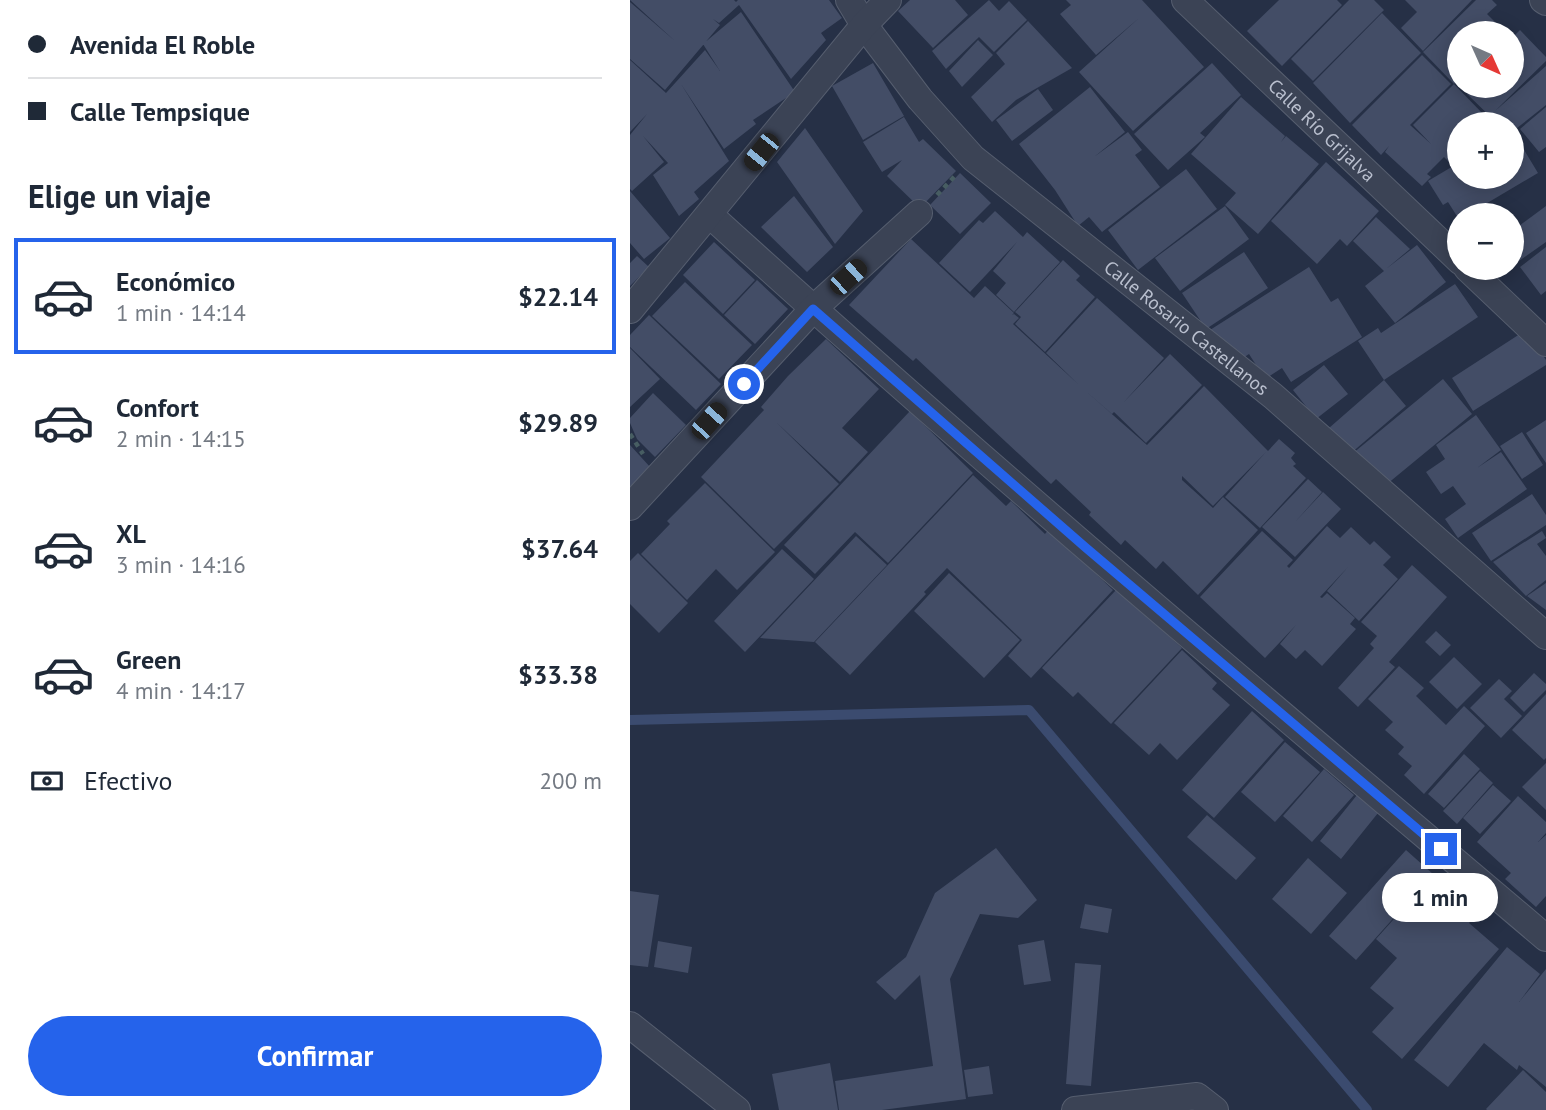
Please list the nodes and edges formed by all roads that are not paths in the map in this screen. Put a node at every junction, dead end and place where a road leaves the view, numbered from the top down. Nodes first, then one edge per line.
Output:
1 (849, 0) edge
2 (888, 0) edge
3 (1185, 0) edge
4 (864, 25) junction
5 (919, 214) road end
6 (710, 215) junction
7 (1447, 249) edge
8 (1480, 280) edge
9 (813, 309) junction
10 (630, 310) edge
11 (1546, 343) edge
12 (630, 507) edge
13 (1546, 636) edge
14 (1546, 938) edge
15 (630, 1025) edge
16 (736, 1109) edge
17 (1075, 1110) edge
18 (1216, 1110) edge

1 - 4 street, Calle Rosario Castellanos
2 - 4 street
3 - 7 street, Calle Río Grijalva
4 - 6 street
4 - 13 street, Calle Rosario Castellanos
5 - 9 street
6 - 9 street
6 - 10 street
8 - 11 street
9 - 12 street
9 - 14 street
15 - 16 street
17 - 18 street

